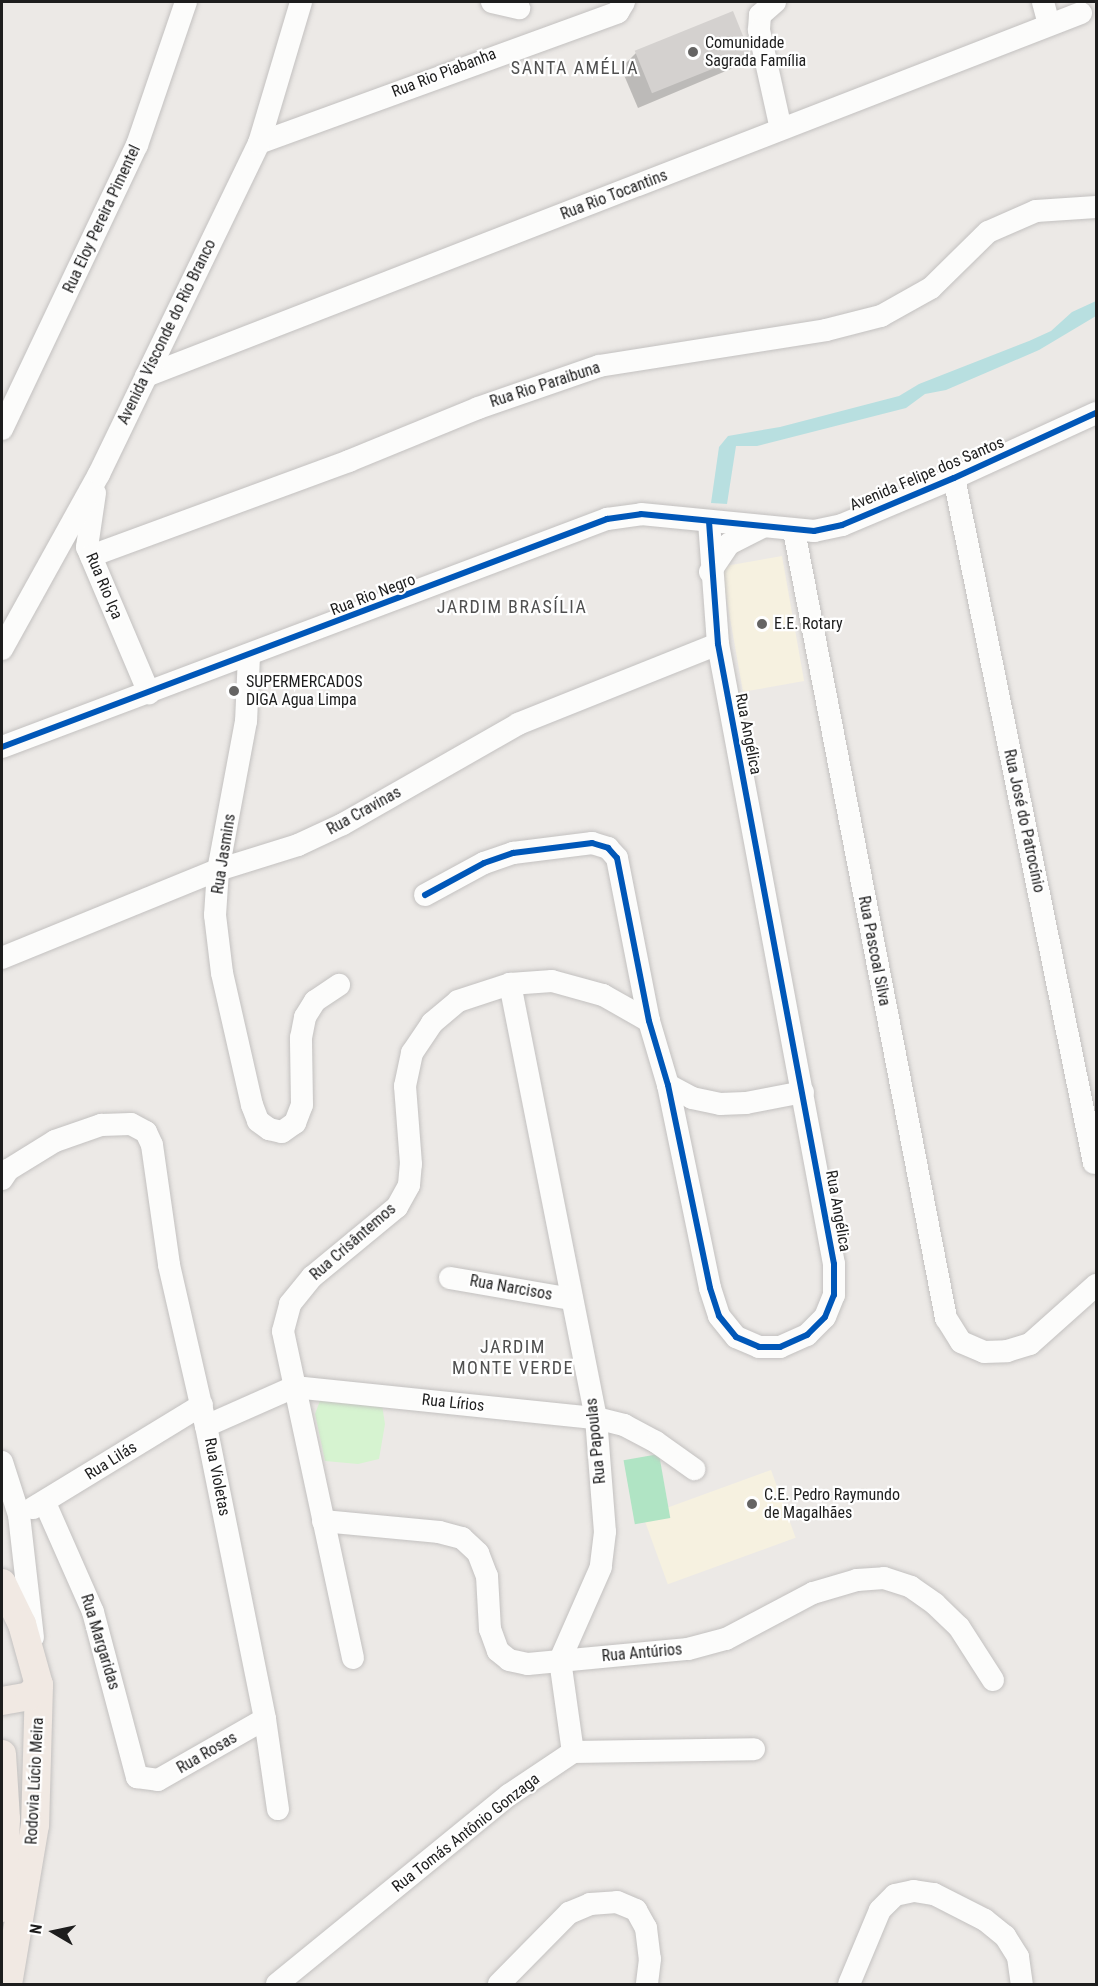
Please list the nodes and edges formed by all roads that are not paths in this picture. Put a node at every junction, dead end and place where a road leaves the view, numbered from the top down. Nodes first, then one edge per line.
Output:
1 (186, 2) edge
2 (301, 2) edge
3 (492, 2) edge
4 (624, 2) edge
5 (775, 2) edge
6 (1043, 2) edge
7 (519, 8) dead end
8 (1081, 13) dead end
9 (1049, 24) junction
10 (781, 129) junction
11 (259, 143) junction
12 (1096, 207) edge
13 (146, 376) junction
14 (1096, 413) edge
15 (2, 429) edge
16 (99, 474) junction
17 (954, 478) junction
18 (709, 520) junction
19 (762, 527) junction
20 (794, 531) junction
21 (89, 551) junction
22 (49, 561) junction
23 (710, 572) junction
24 (718, 644) junction
25 (2, 649) edge
26 (249, 656) junction
27 (148, 693) junction
28 (2, 747) edge
29 (218, 870) junction
30 (425, 895) dead end
31 (2, 958) edge
32 (510, 984) junction
33 (339, 985) dead end
34 (649, 1021) junction
35 (668, 1085) junction
36 (803, 1092) junction
37 (1094, 1163) dead end
38 (2, 1179) edge
39 (450, 1278) dead end
40 (1096, 1286) edge
41 (571, 1299) junction
42 (294, 1388) junction
43 (204, 1416) junction
44 (596, 1418) junction
45 (2, 1462) edge
46 (694, 1469) dead end
47 (11, 1502) edge
48 (45, 1503) junction
49 (323, 1521) junction
50 (2, 1583) edge
51 (353, 1658) dead end
52 (560, 1660) junction
53 (993, 1680) dead end
54 (39, 1685) junction
55 (2, 1701) edge
56 (266, 1719) junction
57 (754, 1749) dead end
58 (573, 1752) junction
59 (2, 1754) edge
60 (147, 1781) joint
61 (278, 1809) dead end
62 (2, 1908) edge
63 (8, 1984) edge
64 (277, 1984) edge
65 (499, 1984) edge
66 (647, 1984) edge
67 (849, 1984) edge
68 (1022, 1984) edge

1 - 15 street, Rua Eloy Pereira Pimentel
2 - 11 street, Avenida Visconde do Rio Branco
3 - 7 street
4 - 11 street, Rua Rio Piabanha
5 - 10 street
6 - 9 street
8 - 9 street, Rua Rio Tocantins
9 - 10 street, Rua Rio Tocantins
10 - 13 street, Rua Rio Tocantins
11 - 13 street, Avenida Visconde do Rio Branco
12 - 21 street, Rua Rio Paraibuna
13 - 16 street, Avenida Visconde do Rio Branco
14 - 17 street, Avenida Felipe dos Santos
16 - 21 street, Rua Rio Iça
16 - 22 street, Avenida Visconde do Rio Branco
17 - 20 street, Avenida Felipe dos Santos
17 - 37 street, Rua José do Patrocínio
18 - 19 street, Rua Rio Negro
18 - 23 street, Rua Angélica
18 - 26 street, Rua Rio Negro
19 - 20 street, Avenida Felipe dos Santos
19 - 23 street
20 - 40 street, Rua Pascoal Silva
21 - 22 street, Rua Rio Paraibuna
21 - 27 street, Rua Rio Iça
22 - 25 street, Avenida Visconde do Rio Branco
23 - 24 street, Rua Angélica
24 - 29 street, Rua Cravinas
24 - 36 street, Rua Angélica
26 - 27 street, Rua Rio Negro
26 - 29 street, Rua Jasmins
27 - 28 street, Rua Rio Negro
29 - 31 street, Rua Cravinas
29 - 33 street, Rua Jasmins
30 - 34 street, Rua Angélica
32 - 34 street, Rua Crisântemos
32 - 41 street, Rua Papoulas
32 - 42 street, Rua Crisântemos
34 - 35 street, Rua Angélica
35 - 36 street
35 - 36 street, Rua Angélica
38 - 43 street, Rua Violetas
39 - 41 street, Rua Narcisos
41 - 44 street, Rua Papoulas
42 - 43 street, Rua Lírios
42 - 44 street, Rua Lírios
42 - 49 street, Rua Crisântemos
43 - 48 street, Rua Lilás
43 - 56 street, Rua Violetas
44 - 46 street, Rua Lírios
44 - 52 street, Rua Papoulas
45 - 47 street
47 - 48 street, Rua Lilás
47 - 54 street
48 - 60 street, Rua Margaridas
49 - 51 street, Rua Crisântemos
49 - 52 street, Rua Antúrios
50 - 54 main road, Rodovia Lúcio Meira
52 - 53 street, Rua Antúrios
52 - 58 street
54 - 55 main road
54 - 63 main road, Rodovia Lúcio Meira
56 - 60 street, Rua Rosas
56 - 61 street, Rua Violetas
57 - 58 street
58 - 64 street, Rua Tomás Antônio Gonzaga
59 - 62 main road, Rodovia Lúcio Meira
65 - 66 street
67 - 68 street

